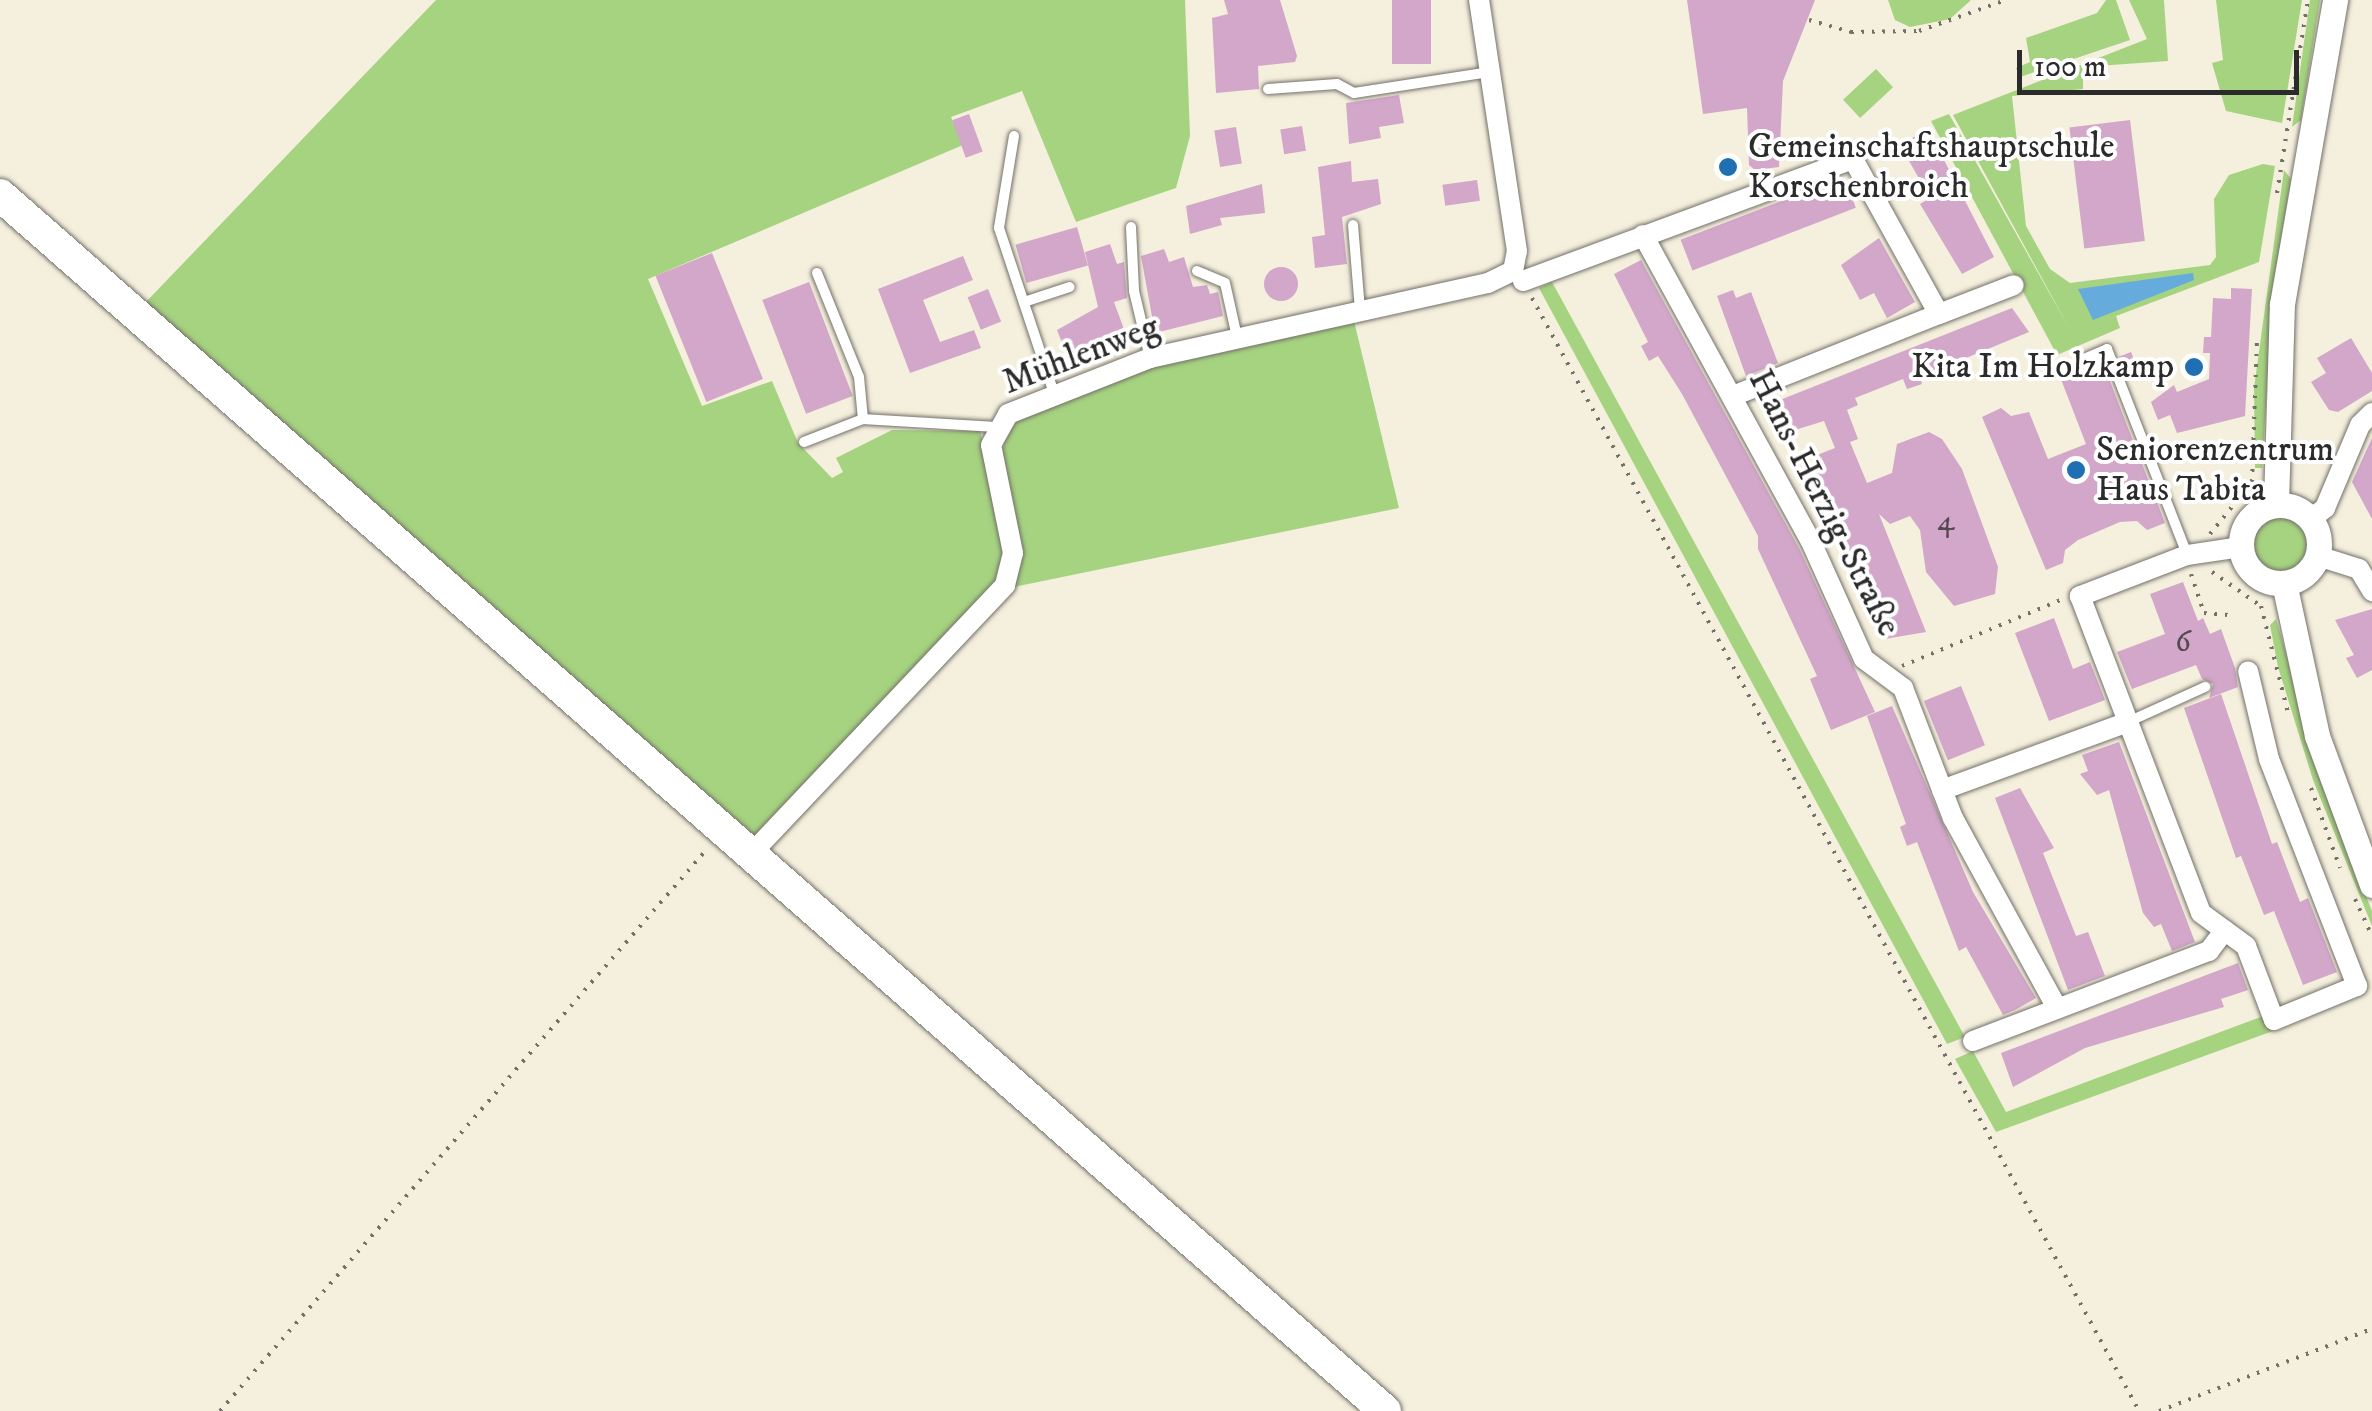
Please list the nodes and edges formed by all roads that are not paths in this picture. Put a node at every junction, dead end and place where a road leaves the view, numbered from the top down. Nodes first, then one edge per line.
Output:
1 (1478, 0) edge
2 (2335, 0) edge
3 (1490, 72) junction
4 (1268, 89) dead end
5 (1014, 136) dead end
6 (0, 195) edge
7 (1353, 225) dead end
8 (1131, 227) dead end
9 (1643, 235) junction
10 (1197, 271) dead end
11 (817, 273) dead end
12 (1523, 281) road end
13 (2014, 285) dead end
14 (1070, 287) dead end
15 (1024, 302) junction
16 (1360, 311) junction
17 (1939, 314) junction
18 (1236, 338) junction
19 (1150, 358) junction
20 (2086, 358) dead end
21 (1054, 392) junction
22 (1733, 396) junction
23 (2372, 414) edge
24 (862, 419) junction
25 (996, 427) junction
26 (804, 442) dead end
27 (2276, 504) junction
28 (2312, 519) junction
29 (2241, 547) junction
30 (2187, 555) junction
31 (2318, 556) junction
32 (2284, 583) junction
33 (2372, 591) edge
34 (2248, 670) dead end
35 (2205, 687) dead end
36 (2128, 722) junction
37 (1942, 790) junction
38 (751, 854) junction
39 (2372, 886) edge
40 (2224, 930) junction
41 (2058, 1008) junction
42 (1973, 1041) dead end
43 (1385, 1411) edge

1 - 3 street, Mühlenweg
2 - 27 street
3 - 4 lane
3 - 16 street, Mühlenweg
5 - 15 lane
6 - 38 main road
7 - 16 lane
8 - 19 lane
9 - 12 street
9 - 17 street
9 - 22 street, Hans-Herzig-Straße
10 - 18 lane
11 - 24 lane
13 - 17 street
14 - 15 lane
15 - 21 lane
16 - 18 street, Mühlenweg
17 - 22 street
18 - 19 street, Mühlenweg
19 - 21 street, Mühlenweg
20 - 30 lane
21 - 25 street, Mühlenweg
22 - 37 street, Hans-Herzig-Straße
23 - 28 street
24 - 25 lane
24 - 26 lane
25 - 38 street, Mühlenweg
27 - 28 street
27 - 29 street
28 - 31 street
29 - 30 street
29 - 32 street
30 - 36 street
31 - 32 street
31 - 33 street
32 - 39 street
34 - 40 street
35 - 36 lane
36 - 37 street
36 - 40 street
37 - 41 street, Hans-Herzig-Straße
38 - 43 main road
40 - 41 street
41 - 42 street

